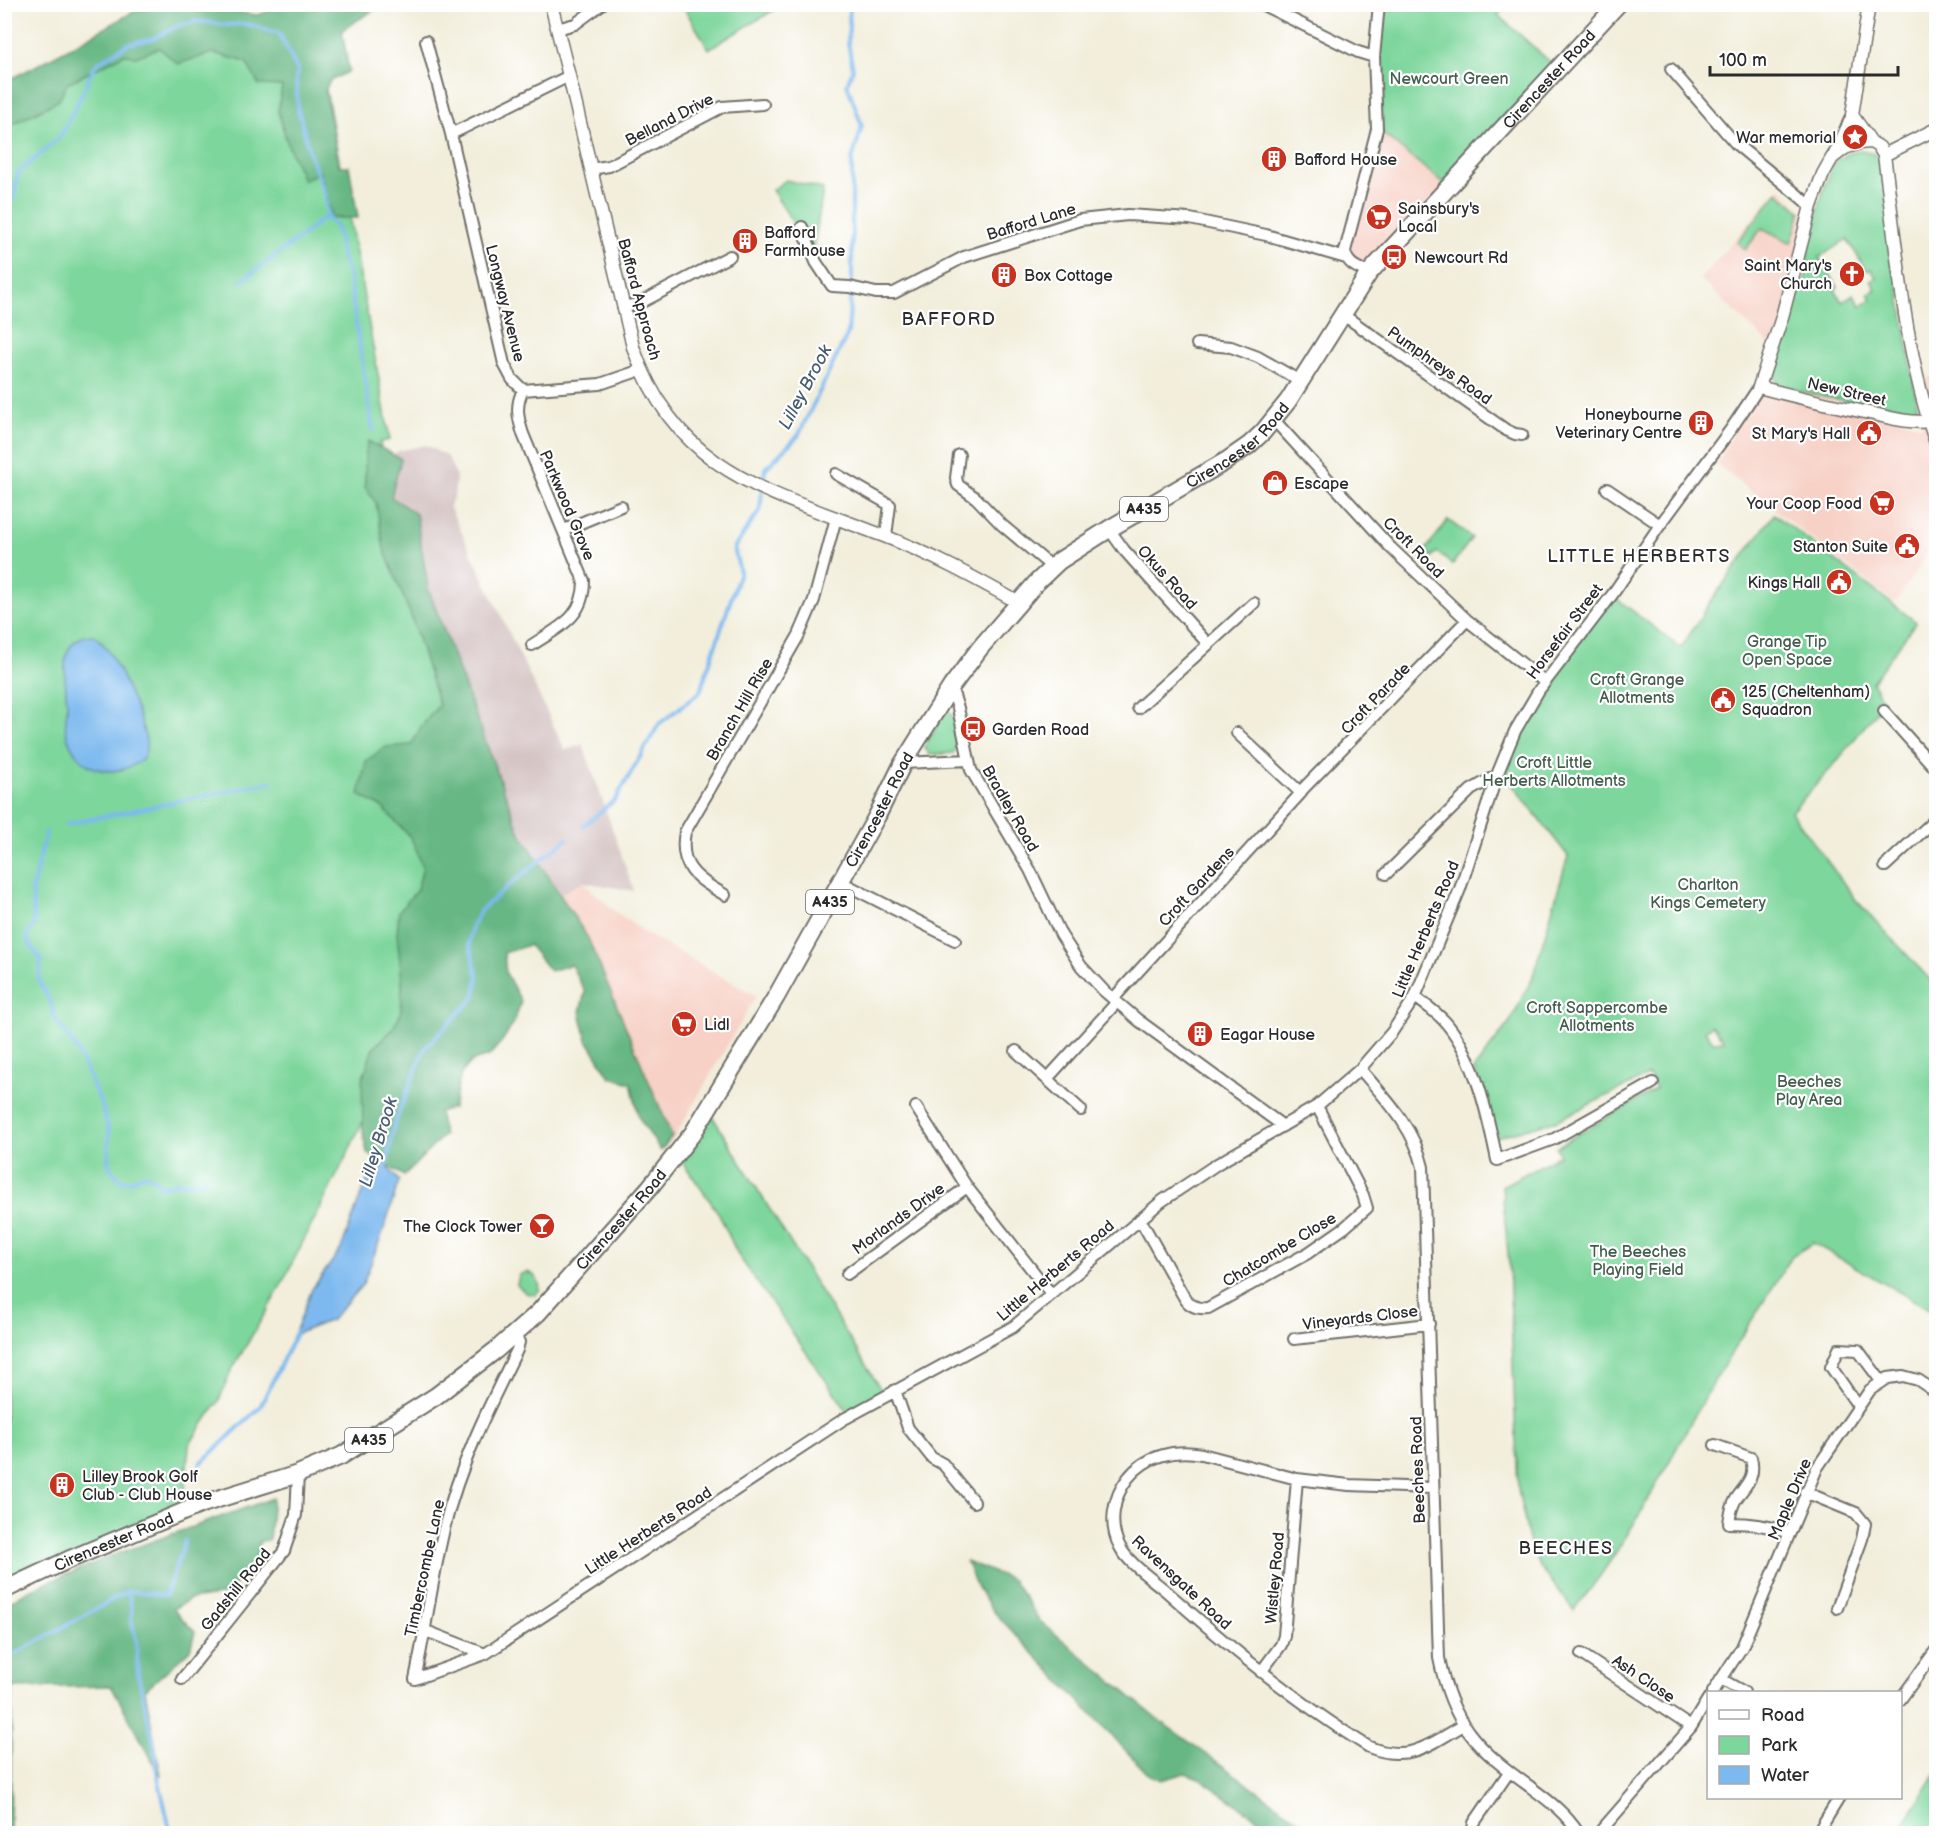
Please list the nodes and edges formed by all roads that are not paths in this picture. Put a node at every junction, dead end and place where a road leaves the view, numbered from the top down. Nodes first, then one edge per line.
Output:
1 (550, 4) edge
2 (602, 4) edge
3 (1261, 4) edge
4 (1379, 4) edge
5 (1618, 4) edge
6 (1869, 4) edge
7 (557, 29) junction
8 (426, 41) dead end
9 (1374, 57) junction
10 (1671, 69) dead end
11 (569, 76) junction
12 (763, 104) dead end
13 (1852, 115) junction
14 (1936, 129) edge
15 (451, 134) junction
16 (1871, 142) junction
17 (1884, 155) junction
18 (1832, 158) junction
19 (591, 169) junction
20 (1811, 206) junction
21 (802, 227) dead end
22 (730, 256) dead end
23 (1346, 258) junction
24 (1369, 273) junction
25 (623, 307) junction
26 (1342, 314) junction
27 (1197, 344) dead end
28 (641, 370) junction
29 (1300, 381) junction
30 (1759, 387) junction
31 (523, 390) junction
32 (1274, 420) junction
33 (1929, 421) junction
34 (1522, 435) dead end
35 (1936, 443) edge
36 (959, 455) dead end
37 (836, 474) dead end
38 (1607, 489) dead end
39 (621, 506) dead end
40 (836, 518) junction
41 (1660, 525) junction
42 (1109, 529) junction
43 (564, 530) junction
44 (886, 536) junction
45 (1052, 567) junction
46 (1019, 603) junction
47 (1254, 603) dead end
48 (1467, 620) junction
49 (1208, 644) junction
50 (532, 645) dead end
51 (1545, 682) junction
52 (951, 687) junction
53 (1138, 708) dead end
54 (1884, 711) dead end
55 (1237, 732) dead end
56 (969, 760) junction
57 (903, 763) junction
58 (1936, 769) edge
59 (1497, 775) junction
60 (1301, 794) junction
61 (1936, 819) edge
62 (1885, 866) dead end
63 (1386, 874) dead end
64 (841, 882) junction
65 (725, 895) dead end
66 (955, 940) dead end
67 (1415, 997) junction
68 (1115, 1001) junction
69 (1016, 1051) dead end
70 (1360, 1069) junction
71 (1047, 1079) junction
72 (1653, 1083) dead end
73 (1317, 1106) junction
74 (916, 1107) dead end
75 (1081, 1110) dead end
76 (1283, 1126) junction
77 (967, 1187) junction
78 (1140, 1218) junction
79 (847, 1274) dead end
80 (1051, 1294) junction
81 (1429, 1324) junction
82 (513, 1334) junction
83 (1294, 1339) dead end
84 (1881, 1381) junction
85 (895, 1390) junction
86 (1936, 1392) edge
87 (1858, 1406) junction
88 (1715, 1445) dead end
89 (298, 1473) junction
90 (1297, 1479) junction
91 (1432, 1488) junction
92 (1805, 1492) junction
93 (974, 1502) dead end
94 (1790, 1533) junction
95 (4, 1590) edge
96 (1837, 1608) dead end
97 (426, 1631) junction
98 (1936, 1650) edge
99 (485, 1654) junction
100 (1581, 1654) dead end
101 (1261, 1672) junction
102 (182, 1679) dead end
103 (416, 1679) joint
104 (1721, 1679) junction
105 (1714, 1691) edge
106 (1742, 1691) edge
107 (1902, 1698) edge
108 (1707, 1701) edge
109 (1462, 1726) junction
110 (1691, 1727) junction
111 (1509, 1772) junction
112 (1838, 1799) edge
113 (1472, 1833) edge
114 (1579, 1833) edge
115 (1598, 1833) edge
116 (1817, 1833) edge

1 - 7 street, Bafford Approach
2 - 7 street
3 - 9 street
4 - 9 street
5 - 24 main road, Cirencester Road / A435
6 - 13 street, Horsefair Street
7 - 11 street, Bafford Approach
8 - 15 street, Longway Avenue
9 - 23 street
10 - 20 street
11 - 15 street
11 - 19 street, Bafford Approach
12 - 19 street, Belland Drive
13 - 16 street
13 - 18 street, Horsefair Street
14 - 17 street
15 - 31 street, Longway Avenue
16 - 17 street
16 - 18 street
17 - 33 street
18 - 20 street, Horsefair Street
19 - 25 street, Bafford Approach
20 - 30 street, Horsefair Street
21 - 23 street, Bafford Lane
22 - 25 street
23 - 24 street, Bafford Lane
24 - 26 main road, Cirencester Road / A435
25 - 28 street, Bafford Approach
26 - 29 main road, Cirencester Road / A435
26 - 34 street, Pumphreys Road
27 - 29 street
28 - 31 street
28 - 40 street, Bafford Approach
29 - 32 main road, Cirencester Road / A435
30 - 33 street, New Street
30 - 41 street, Horsefair Street
31 - 43 street, Parkwood Grove
32 - 42 main road, Cirencester Road / A435
32 - 48 street, Croft Road
33 - 35 street
36 - 45 street
37 - 44 street
38 - 41 street
39 - 43 street
40 - 44 street, Bafford Approach
40 - 65 street, Branch Hill Rise
41 - 51 street, Horsefair Street
42 - 45 main road, Cirencester Road / A435
42 - 49 street, Okus Road
43 - 50 street, Parkwood Grove
44 - 46 street, Bafford Approach
45 - 46 main road, Cirencester Road / A435
46 - 52 main road, Cirencester Road / A435
47 - 49 street
48 - 51 street, Croft Road
48 - 60 street, Croft Gardens
49 - 53 street
51 - 59 street, Horsefair Street
52 - 56 street, Bradley Road
52 - 57 main road, Cirencester Road / A435
54 - 58 street
55 - 60 street
56 - 57 street, Bradley Road
56 - 68 street, Bradley Road
57 - 64 main road, Cirencester Road / A435
59 - 63 street
59 - 67 street, Little Herberts Road
60 - 68 street, Croft Gardens
61 - 62 street
64 - 66 street
64 - 82 main road, Cirencester Road / A435
67 - 70 street, Little Herberts Road
67 - 72 street
68 - 71 street
68 - 76 street
69 - 71 street
70 - 73 street, Little Herberts Road
70 - 81 street, Beeches Road
71 - 75 street
73 - 76 street, Little Herberts Road
73 - 78 street, Chatcombe Close
74 - 77 street, Morlands Drive
76 - 78 street, Little Herberts Road
77 - 79 street, Morlands Drive
77 - 80 street, Morlands Drive
78 - 80 street, Little Herberts Road
80 - 85 street, Little Herberts Road
81 - 83 street, Vineyards Close
81 - 91 street, Beeches Road
82 - 89 main road, Cirencester Road / A435
82 - 97 street, Timbercombe Lane
84 - 86 street
84 - 87 street, Maple Drive
84 - 87 street
85 - 93 street
85 - 99 street, Little Herberts Road
87 - 92 street, Maple Drive
88 - 94 street
89 - 95 main road, Cirencester Road / A435
89 - 102 street, Gadshill Road
90 - 91 street, Ravensgate Road
90 - 101 street, Wistley Road
90 - 101 street, Ravensgate Road
91 - 109 street, Beeches Road
92 - 94 street, Maple Drive
92 - 96 street
94 - 104 street, Maple Drive
97 - 99 street
97 - 103 street, Timbercombe Lane
98 - 107 street
99 - 103 street, Little Herberts Road
100 - 110 street, Ash Close
101 - 109 street, Ravensgate Road
104 - 105 street, Maple Drive
104 - 106 street
108 - 110 street
109 - 111 street, Beeches Road
110 - 115 street
111 - 113 street
111 - 114 street, Beeches Road
112 - 116 street

